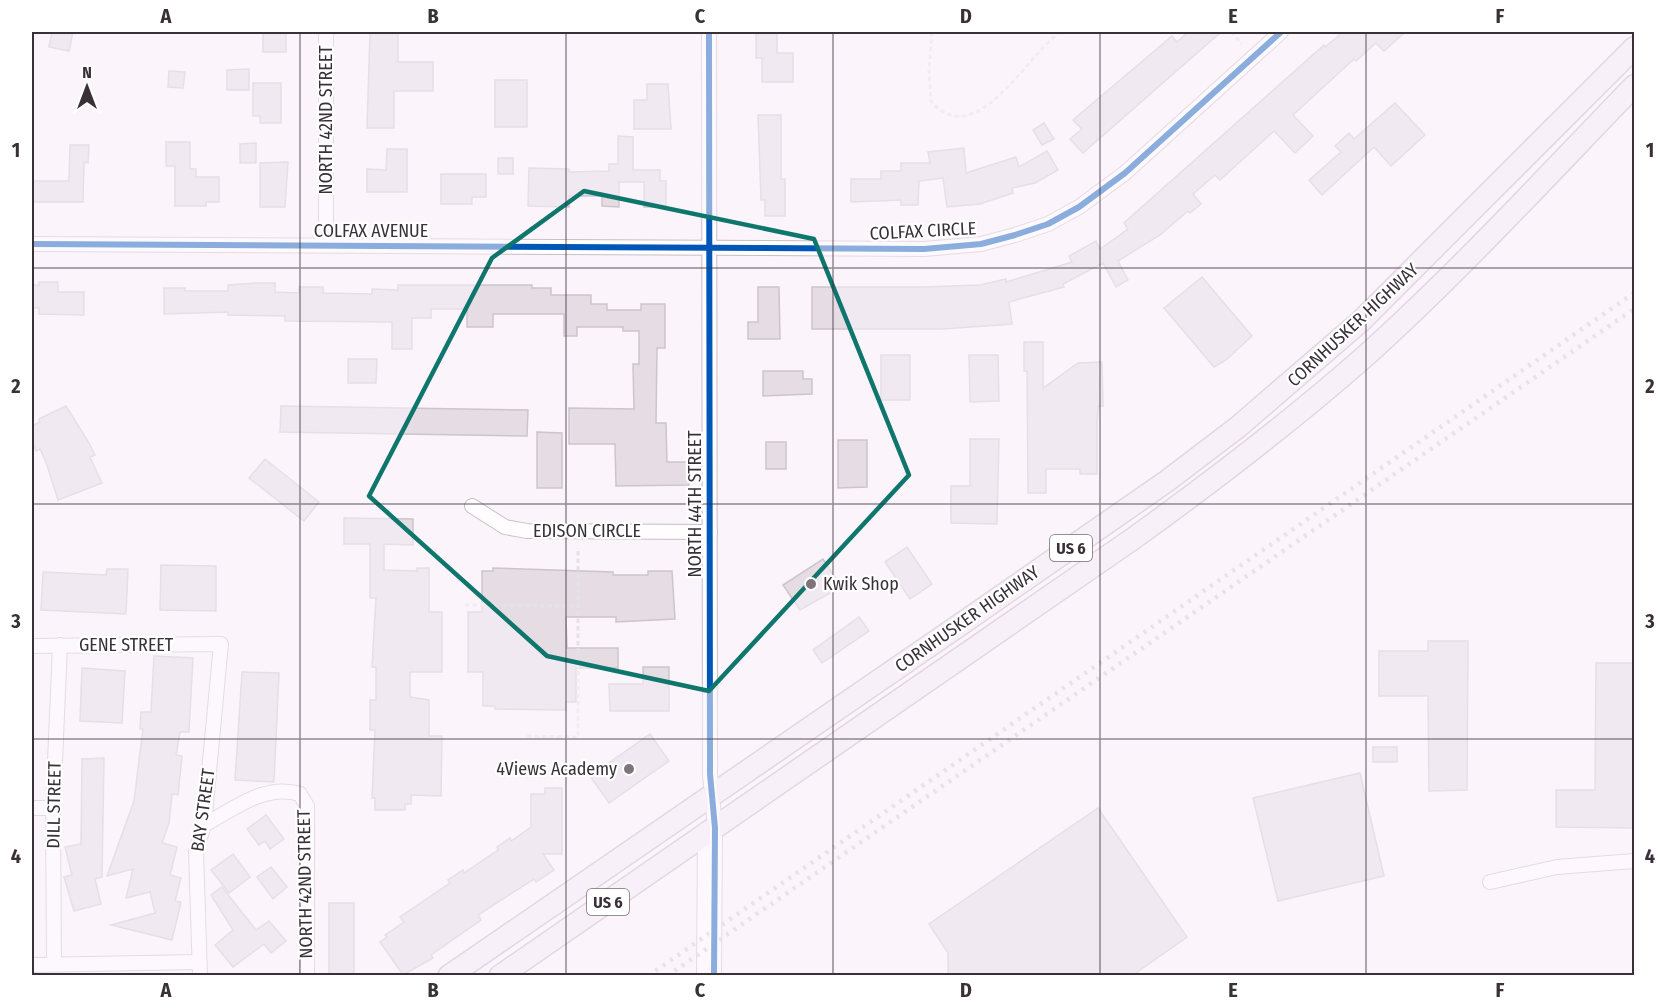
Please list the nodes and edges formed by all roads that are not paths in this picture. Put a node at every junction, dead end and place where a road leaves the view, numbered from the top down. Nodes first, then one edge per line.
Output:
1 (326, 32) edge
2 (709, 32) edge
3 (1281, 32) edge
4 (1635, 48) edge
5 (1635, 86) edge
6 (32, 244) edge
7 (326, 246) junction
8 (710, 248) junction
9 (472, 506) dead end
10 (710, 532) junction
11 (221, 644) joint
12 (60, 645) junction
13 (32, 646) edge
14 (711, 796) junction
15 (32, 808) edge
16 (53, 808) junction
17 (204, 825) junction
18 (710, 832) junction
19 (1635, 861) edge
20 (1490, 882) dead end
21 (54, 964) junction
22 (32, 965) edge
23 (199, 969) edge
24 (307, 975) edge
25 (449, 975) edge
26 (500, 975) edge
27 (704, 975) edge
28 (714, 975) edge

1 - 7 street, NORTH 42ND STREET
2 - 8 street, NORTH 44TH STREET
3 - 8 street, COLFAX CIRCLE
4 - 14 main road, CORNHUSKER HIGHWAY / US 6
5 - 18 main road, CORNHUSKER HIGHWAY / US 6
6 - 7 street, COLFAX AVENUE
7 - 8 street, COLFAX AVENUE
8 - 10 street, NORTH 44TH STREET
9 - 10 street, EDISON CIRCLE
10 - 14 street, NORTH 44TH STREET
11 - 12 street, GENE STREET
11 - 17 street, BAY STREET
12 - 13 street, GENE STREET
12 - 16 street, DILL STREET
14 - 18 street, NORTH 44TH STREET
14 - 25 main road, CORNHUSKER HIGHWAY / US 6
15 - 16 street
16 - 21 street, DILL STREET
17 - 23 street, BAY STREET
17 - 24 street, NORTH 42ND STREET
18 - 26 main road, CORNHUSKER HIGHWAY / US 6
18 - 27 street, NORTH 44TH STREET
18 - 28 street, NORTH 44TH STREET
19 - 20 street
21 - 22 street
21 - 23 street

